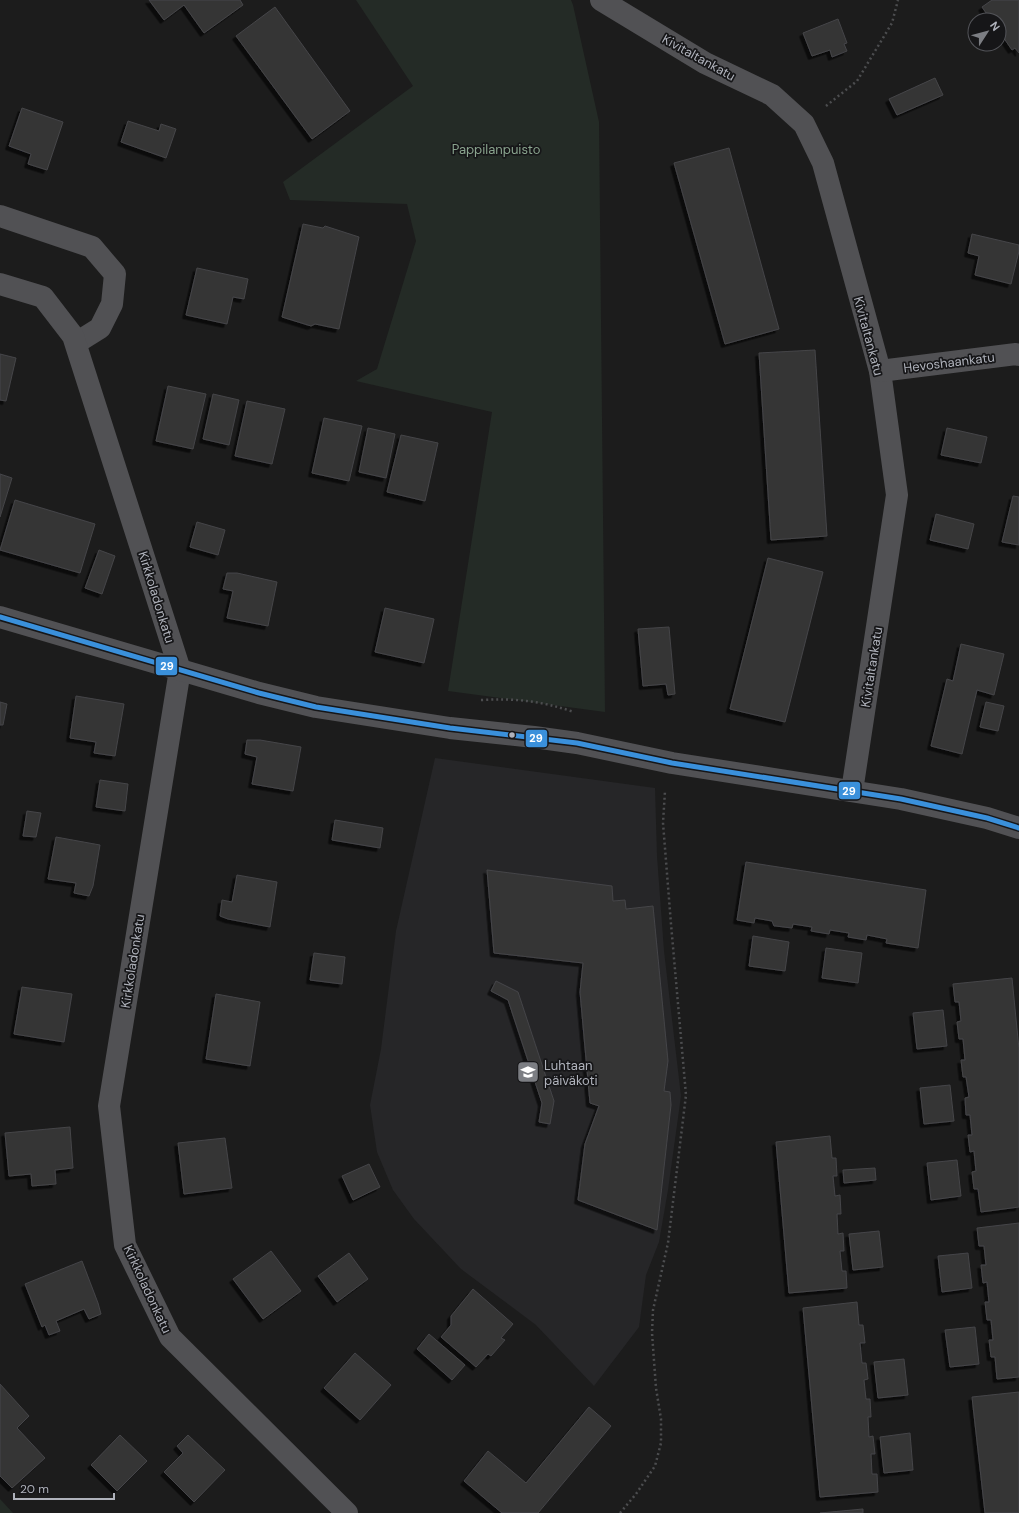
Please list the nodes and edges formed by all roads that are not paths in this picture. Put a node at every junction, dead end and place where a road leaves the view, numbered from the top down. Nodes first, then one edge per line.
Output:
1 (601, 0) edge
2 (0, 216) edge
3 (0, 284) edge
4 (76, 343) junction
5 (1019, 355) edge
6 (880, 371) junction
7 (0, 617) edge
8 (180, 670) junction
9 (852, 791) junction
10 (1019, 828) edge
11 (347, 1513) edge

1 - 6 street, Kivitaltankatu
2 - 4 street
3 - 4 street, Kirkkoladonkatu
4 - 8 street, Kirkkoladonkatu
5 - 6 street, Hevoshaankatu
6 - 9 street, Kivitaltankatu
7 - 8 street
8 - 9 street
8 - 11 street, Kirkkoladonkatu
9 - 10 street

